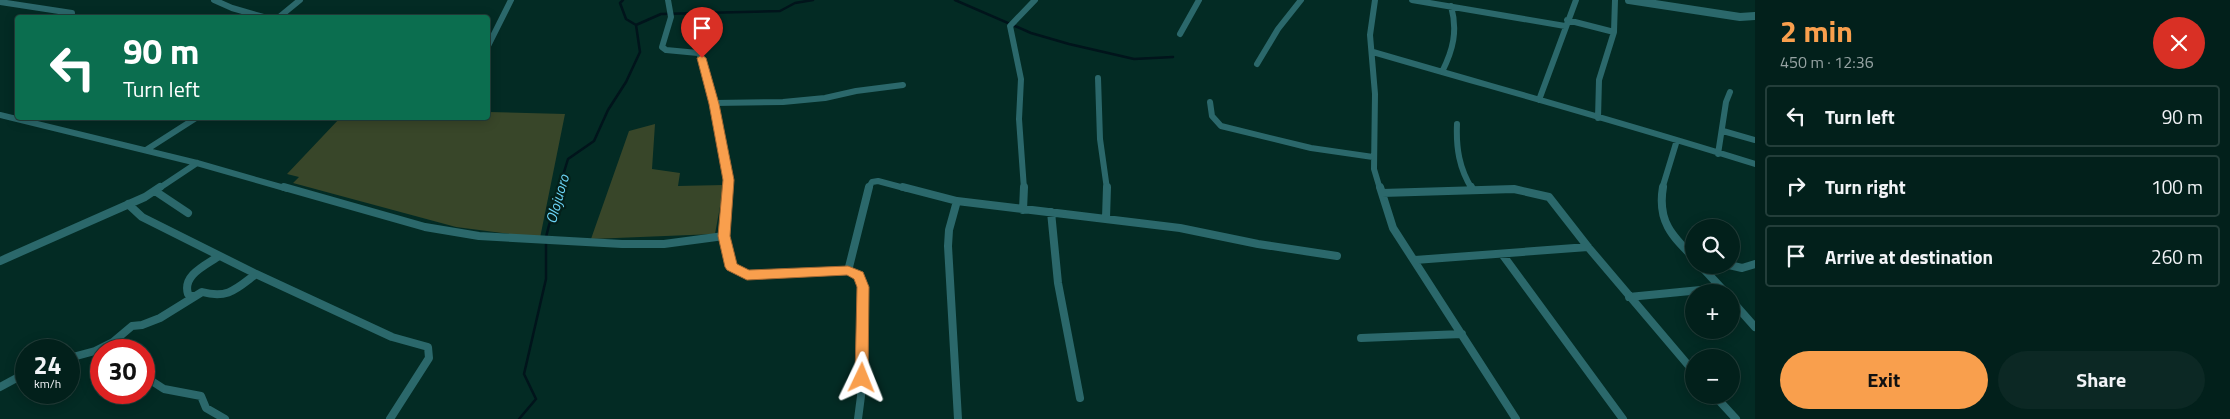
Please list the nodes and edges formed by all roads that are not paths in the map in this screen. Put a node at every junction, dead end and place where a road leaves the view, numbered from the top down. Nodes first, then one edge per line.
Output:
1 (214, 0) edge
2 (300, 0) edge
3 (511, 0) edge
4 (668, 0) edge
5 (1035, 0) edge
6 (1199, 0) edge
7 (1301, 0) edge
8 (1375, 0) edge
9 (1412, 0) edge
10 (1576, 0) edge
11 (1615, 0) edge
12 (1629, 0) edge
13 (0, 2) edge
14 (1451, 6) junction
15 (72, 13) dead end
16 (257, 15) edge
17 (282, 15) edge
18 (1755, 16) edge
19 (1566, 23) junction
20 (1614, 32) junction
21 (1180, 34) dead end
22 (490, 40) edge
23 (1373, 52) junction
24 (1257, 64) dead end
25 (1442, 72) junction
26 (1098, 78) dead end
27 (903, 85) dead end
28 (1730, 92) dead end
29 (1539, 100) junction
30 (1210, 102) dead end
31 (714, 104) junction
32 (0, 115) edge
33 (1598, 118) junction
34 (15, 119) edge
35 (21, 120) edge
36 (193, 120) edge
37 (1457, 124) dead end
38 (1723, 131) junction
39 (1677, 140) junction
40 (1755, 140) edge
41 (146, 150) junction
42 (1718, 154) junction
43 (1373, 157) junction
44 (197, 163) junction
45 (1755, 164) edge
46 (1472, 189) junction
47 (155, 190) junction
48 (1382, 193) junction
49 (957, 201) junction
50 (128, 204) junction
51 (1023, 210) junction
52 (188, 212) dead end
53 (1051, 212) junction
54 (1106, 218) junction
55 (724, 236) junction
56 (1588, 247) junction
57 (1685, 249) edge
58 (1502, 254) junction
59 (219, 256) junction
60 (1336, 256) dead end
61 (1415, 260) junction
62 (0, 261) edge
63 (1755, 264) edge
64 (1740, 268) edge
65 (848, 271) junction
66 (256, 274) junction
67 (1708, 274) edge
68 (1717, 284) edge
69 (1685, 292) edge
70 (193, 296) junction
71 (1629, 296) junction
72 (1740, 310) edge
73 (1755, 327) edge
74 (1462, 334) junction
75 (1361, 338) dead end
76 (117, 339) edge
77 (1685, 361) edge
78 (15, 380) edge
79 (155, 383) edge
80 (0, 387) edge
81 (1080, 398) dead end
82 (1722, 404) edge
83 (225, 419) edge
84 (390, 419) edge
85 (858, 419) edge
86 (958, 419) edge
87 (1516, 419) edge
88 (1623, 419) edge
89 (1736, 419) edge

1 - 16 street
2 - 17 street
3 - 22 street
4 - 31 street
5 - 51 street
6 - 21 street
7 - 24 street
8 - 23 street
9 - 14 street
10 - 19 street
11 - 20 street
12 - 18 street
13 - 15 street
14 - 19 street
14 - 25 street
19 - 20 street
19 - 29 street
20 - 33 street
23 - 25 street
23 - 43 street
25 - 29 street
26 - 54 street
27 - 31 street
28 - 38 street
29 - 33 street
30 - 43 street
31 - 55 street
32 - 34 street
33 - 39 street
35 - 41 street
36 - 41 street
37 - 46 street
38 - 40 street
38 - 42 street
39 - 42 street
39 - 57 street
41 - 44 street
42 - 45 street
43 - 48 street
44 - 47 street
44 - 55 street
46 - 48 street
46 - 56 street
47 - 50 street
47 - 52 street
48 - 61 street
49 - 51 street
49 - 65 street
49 - 86 street
50 - 59 street
50 - 62 street
51 - 53 street
53 - 54 street
53 - 81 street
54 - 60 street
55 - 65 street
56 - 58 street
56 - 71 street
58 - 61 street
58 - 88 street
59 - 66 street
59 - 70 street
61 - 74 street
63 - 64 street
65 - 85 street
66 - 70 street
66 - 84 street
67 - 68 street
69 - 71 street
70 - 76 street
71 - 77 street
72 - 73 street
74 - 75 street
74 - 87 street
78 - 80 street
79 - 83 street
82 - 89 street

